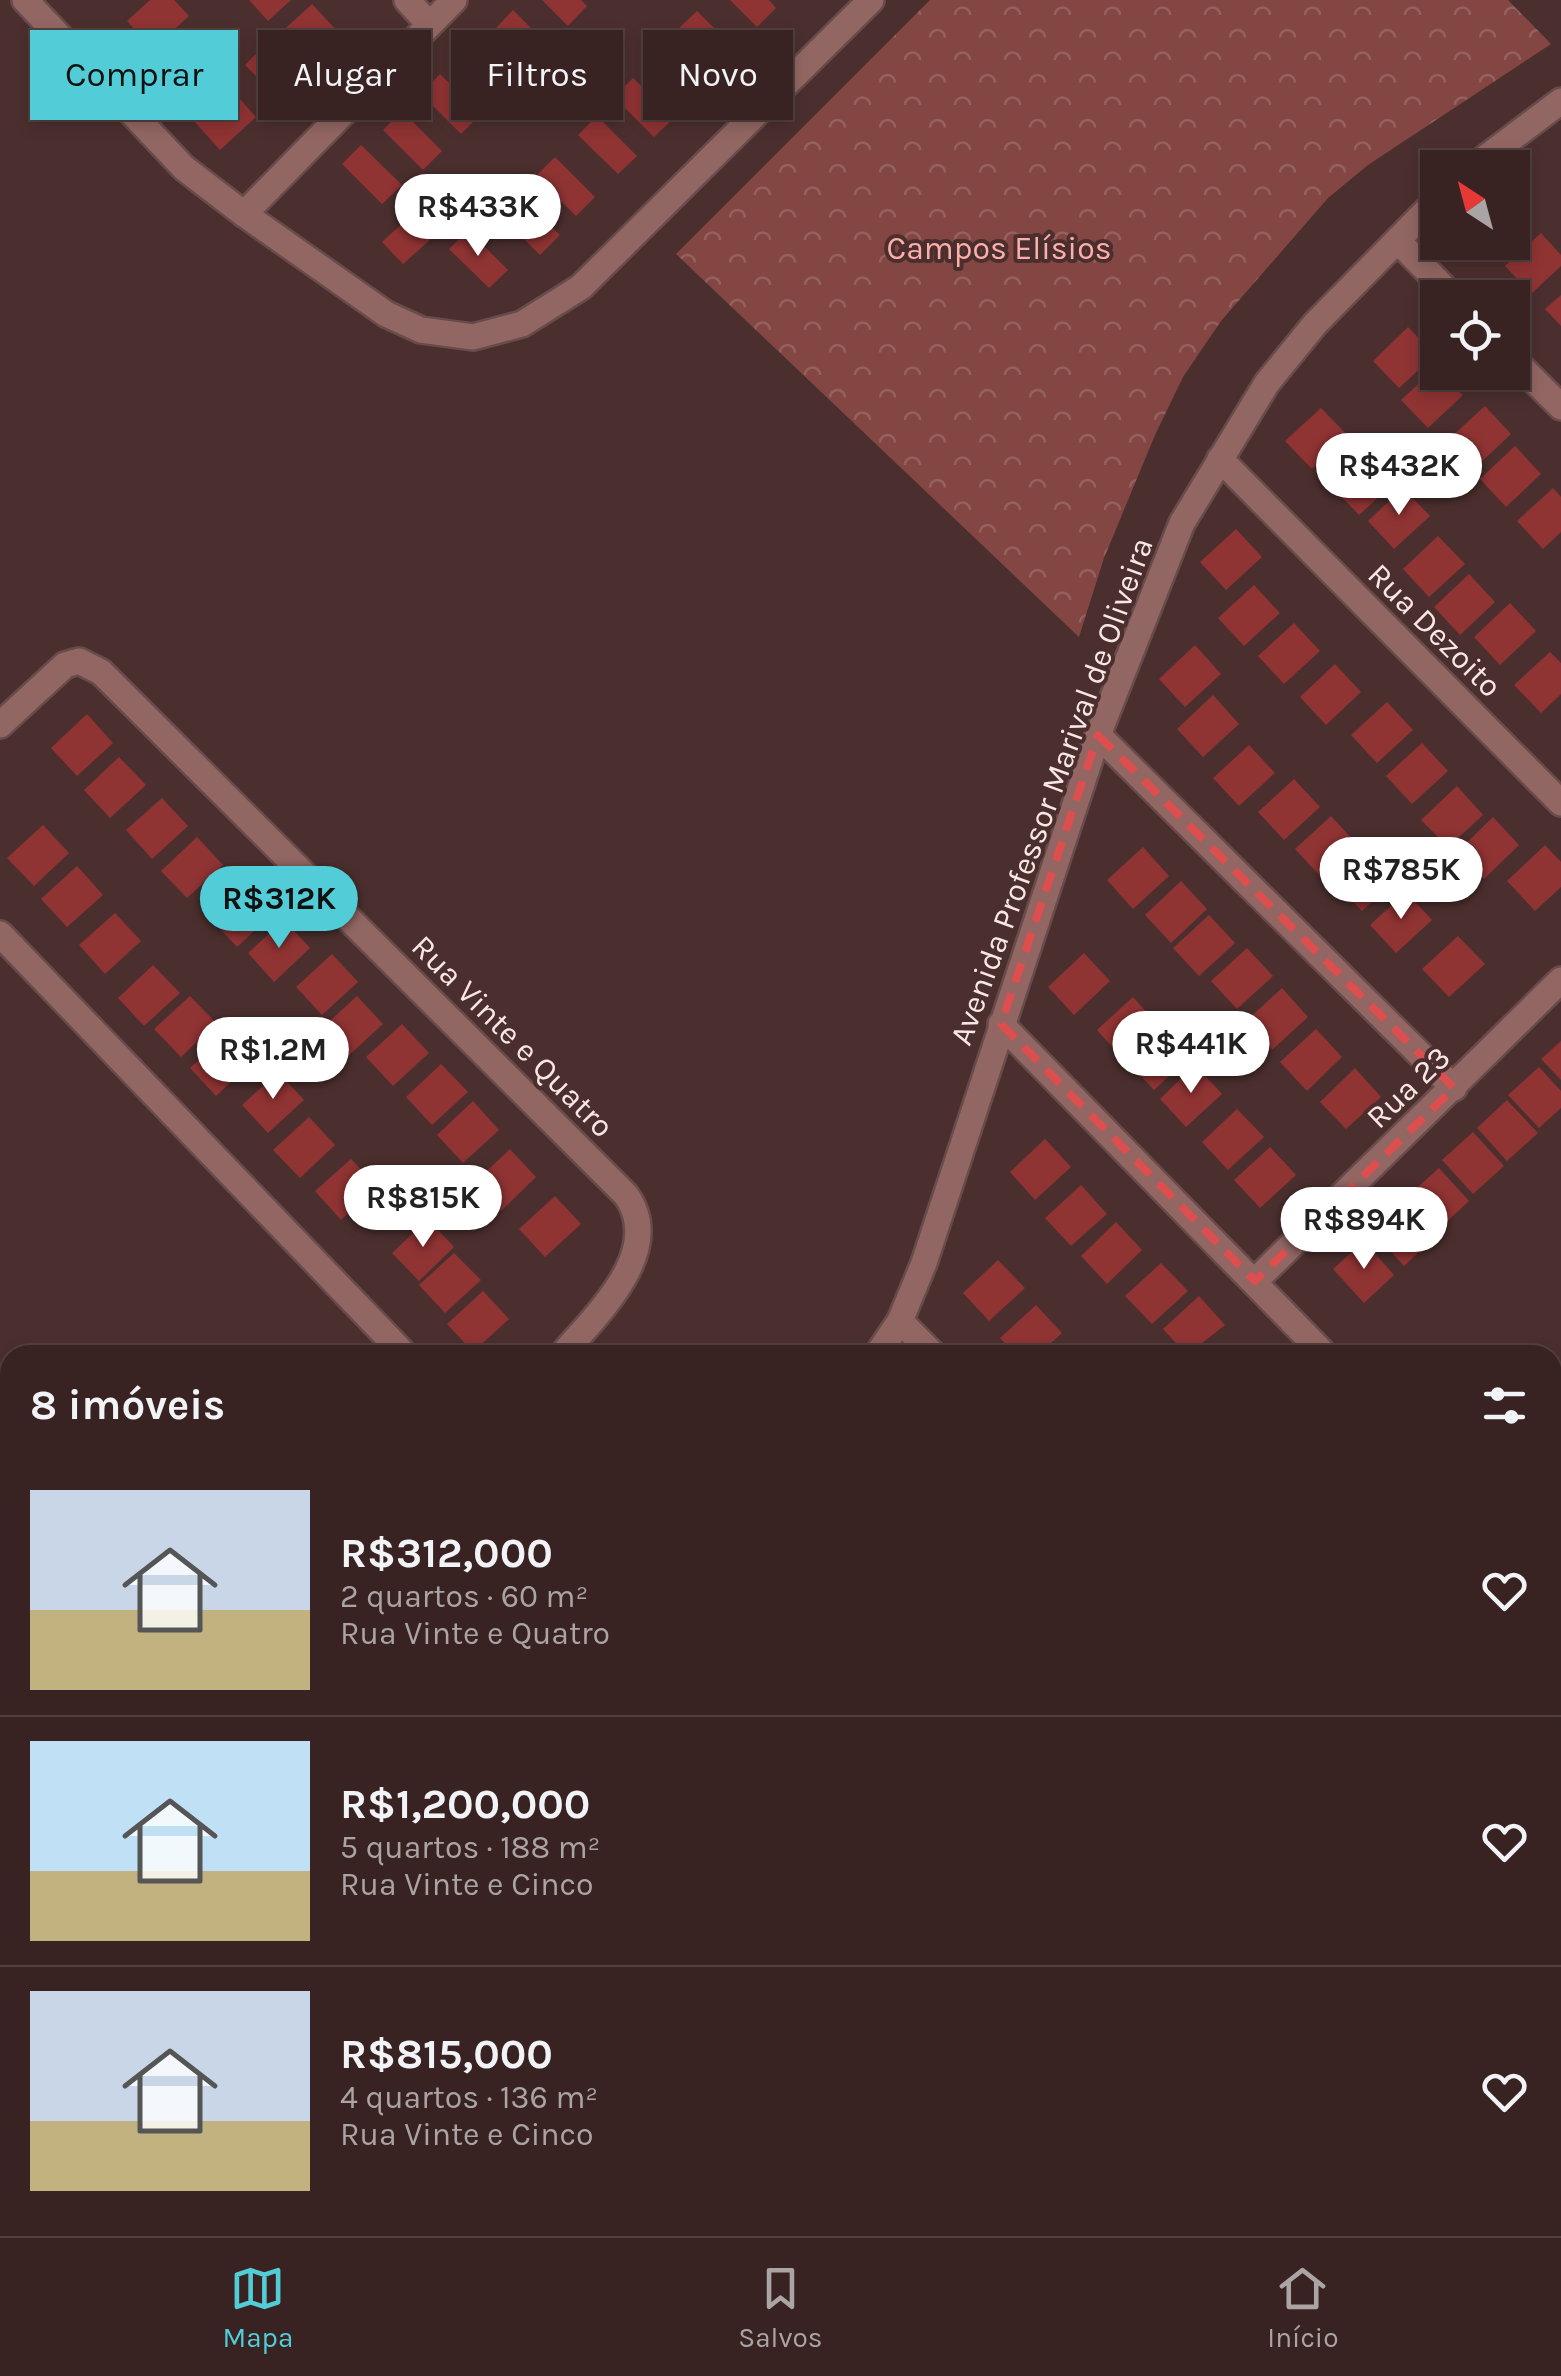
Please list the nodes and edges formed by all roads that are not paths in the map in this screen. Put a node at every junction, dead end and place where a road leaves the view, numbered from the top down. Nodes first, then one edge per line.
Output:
1 (26, 0) edge
2 (407, 0) edge
3 (454, 0) edge
4 (871, 0) edge
5 (429, 24) junction
6 (1561, 102) edge
7 (1496, 150) edge
8 (244, 214) junction
9 (1420, 218) edge
10 (1398, 241) junction
11 (1436, 280) edge
12 (1530, 376) edge
13 (1561, 407) edge
14 (1220, 459) junction
15 (0, 725) edge
16 (1098, 735) junction
17 (1561, 803) edge
18 (0, 934) edge
19 (1561, 980) edge
20 (1001, 1024) junction
21 (1454, 1088) junction
22 (1255, 1280) junction
23 (900, 1322) junction
24 (395, 1345) edge
25 (571, 1345) edge
26 (884, 1345) edge
27 (924, 1345) edge
28 (1316, 1345) edge

1 - 8 street
2 - 5 street
3 - 5 street
4 - 8 street
5 - 8 street
6 - 7 street
9 - 10 street, Avenida Professor Marival de Oliveira
10 - 11 street
10 - 14 street, Avenida Professor Marival de Oliveira
12 - 13 street
14 - 16 street, Avenida Professor Marival de Oliveira
14 - 17 street, Rua Dezoito
15 - 25 street, Rua Vinte e Quatro
16 - 20 street, Avenida Professor Marival de Oliveira
16 - 21 street
18 - 24 street
19 - 21 street, Rua 23
20 - 22 street
20 - 23 street, Avenida Professor Marival de Oliveira
21 - 22 street, Rua 23
22 - 28 street
23 - 26 street, Avenida Professor Marival de Oliveira
23 - 27 street

